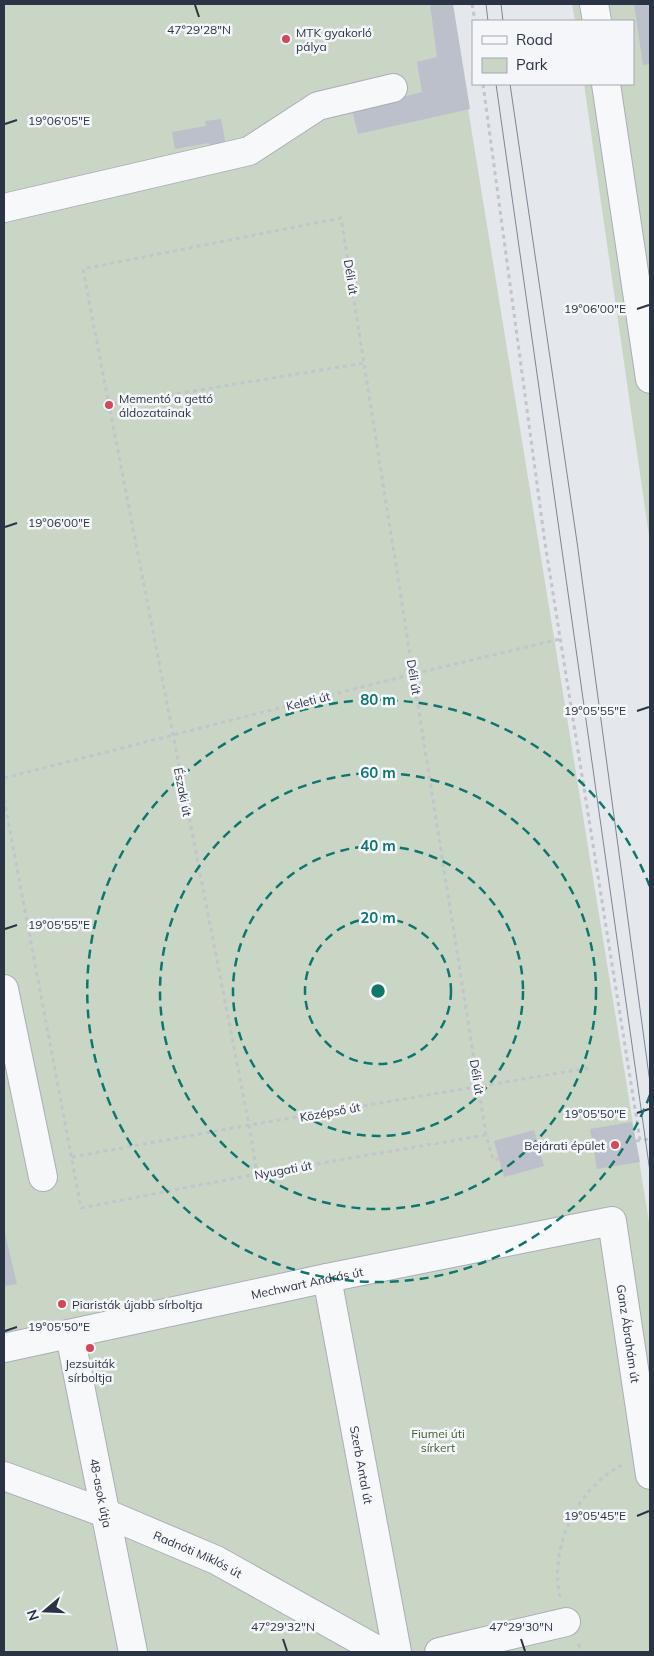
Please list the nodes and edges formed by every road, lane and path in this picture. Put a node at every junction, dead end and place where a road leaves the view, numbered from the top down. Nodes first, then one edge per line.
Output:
1 (472, 4) edge
2 (594, 4) edge
3 (474, 20) edge
4 (597, 20) edge
5 (483, 85) edge
6 (606, 85) edge
7 (393, 88) dead end
8 (4, 208) edge
9 (364, 363) junction
10 (650, 379) edge
11 (108, 400) junction
12 (114, 404) junction
13 (110, 410) junction
14 (560, 639) junction
15 (413, 674) junction
16 (172, 736) junction
17 (4, 778) edge
18 (4, 799) edge
19 (4, 989) edge
20 (589, 1068) dead end
21 (478, 1086) junction
22 (249, 1125) junction
23 (486, 1135) junction
24 (650, 1139) edge
25 (539, 1148) dead end
26 (593, 1149) dead end
27 (72, 1157) junction
28 (499, 1158) dead end
29 (257, 1174) junction
30 (43, 1177) dead end
31 (612, 1221) joint
32 (327, 1278) junction
33 (70, 1335) junction
34 (4, 1348) edge
35 (649, 1463) edge
36 (4, 1476) edge
37 (105, 1513) junction
38 (566, 1622) junction
39 (132, 1652) edge
40 (381, 1652) edge
41 (397, 1652) edge
42 (439, 1652) edge
43 (582, 1652) edge

1 - 3 path
2 - 4 lane
5 - 14 path
6 - 10 lane
7 - 8 lane
9 - 11 path, Déli út
9 - 12 path
9 - 15 path, Déli út
11 - 12 path
11 - 13 path
12 - 13 path
13 - 16 path, Északi út
14 - 15 path, Keleti út
14 - 24 path
15 - 16 path, Keleti út
15 - 21 path, Déli út
16 - 17 path, Keleti út
16 - 22 path, Északi út
18 - 27 path
19 - 30 lane
20 - 21 path, Középső út
21 - 22 path, Középső út
21 - 23 path, Déli út
22 - 27 path, Középső út
22 - 29 path, Északi út
23 - 28 path, Déli út
23 - 29 path, Nyugati út
25 - 26 path
27 - 29 path, Nyugati út
31 - 32 lane, Mechwart András út
31 - 35 lane, Ganz Ábrahám út
32 - 33 lane, Mechwart András út
32 - 41 lane, Szerb Antal út
33 - 34 lane, Mechwart András út
33 - 37 lane, 48-asok útja
35 - 38 path
36 - 37 lane, Radnóti Miklós út
37 - 39 lane, 48-asok útja
37 - 40 lane, Radnóti Miklós út
38 - 42 lane
38 - 43 path

